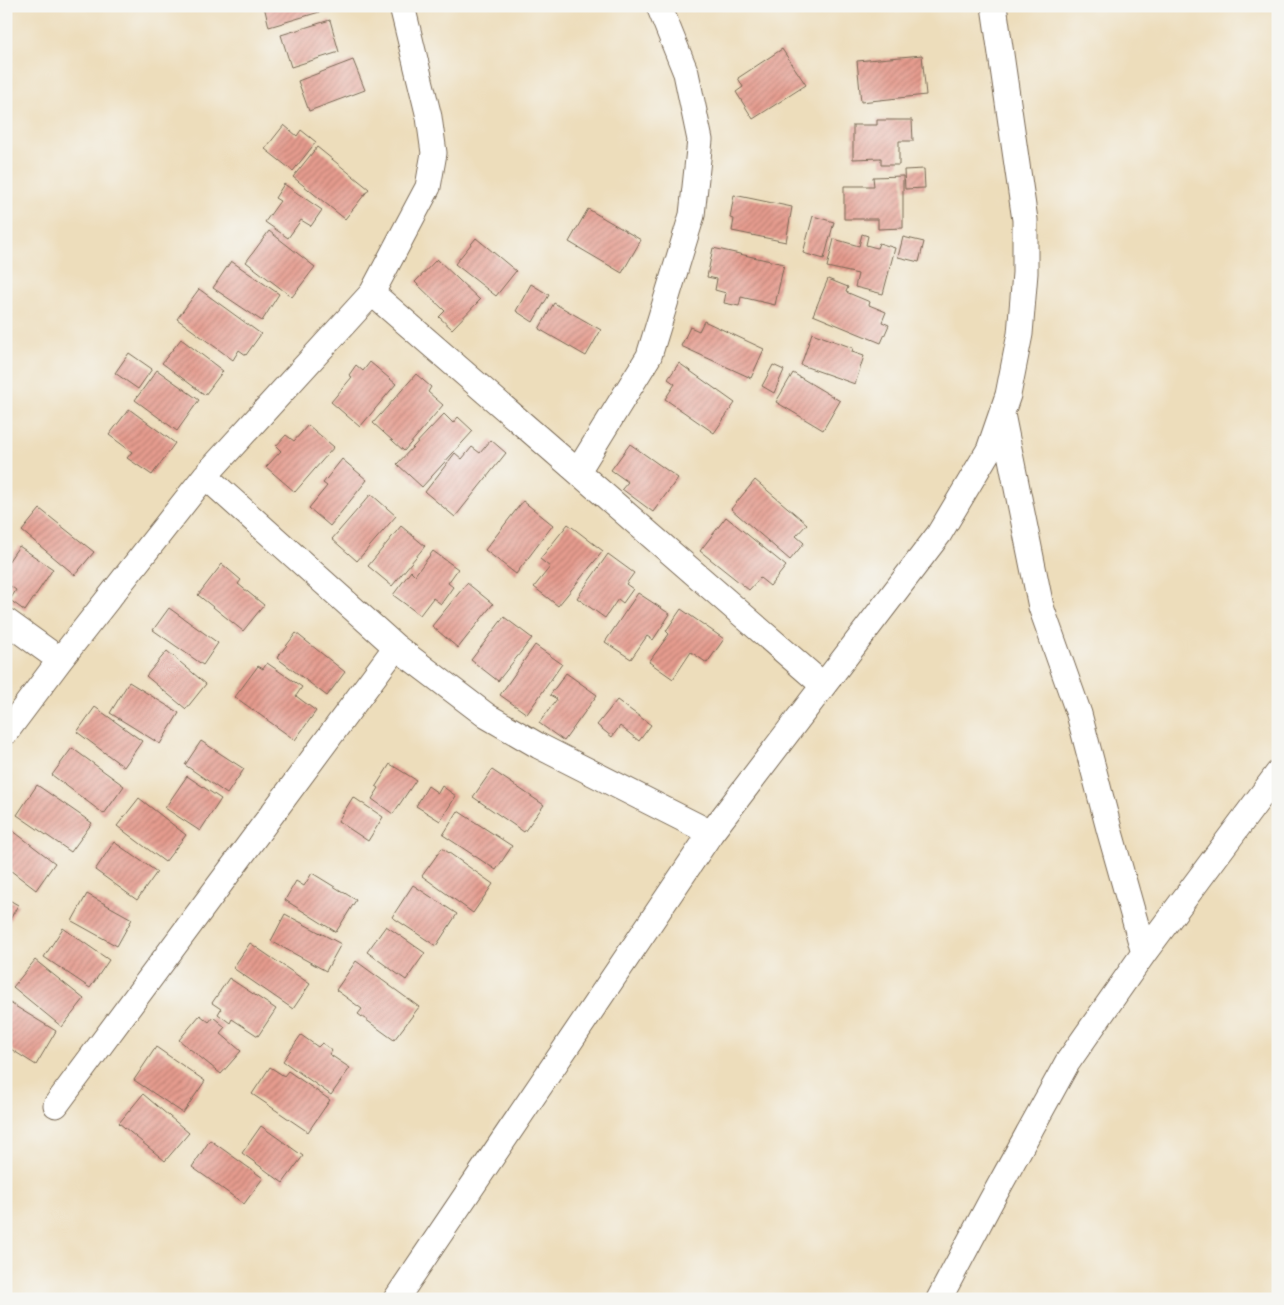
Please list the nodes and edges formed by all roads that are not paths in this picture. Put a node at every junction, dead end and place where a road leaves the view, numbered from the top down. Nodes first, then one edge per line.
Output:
1 (402, 6) edge
2 (659, 6) edge
3 (994, 6) edge
4 (372, 293) junction
5 (1002, 414) junction
6 (578, 471) junction
7 (205, 476) junction
8 (6, 621) edge
9 (396, 646) junction
10 (60, 660) junction
11 (823, 685) junction
12 (6, 732) edge
13 (1278, 773) edge
14 (711, 833) junction
15 (1144, 954) junction
16 (56, 1105) dead end
17 (396, 1299) edge
18 (939, 1299) edge

1 - 4 street
2 - 6 street
3 - 5 street
4 - 6 street
4 - 7 street
5 - 11 street
5 - 15 street
6 - 11 street
7 - 9 street
7 - 10 street
8 - 10 street
9 - 14 street
9 - 16 street
10 - 12 street
11 - 14 street
13 - 15 street
14 - 17 street
15 - 18 street

